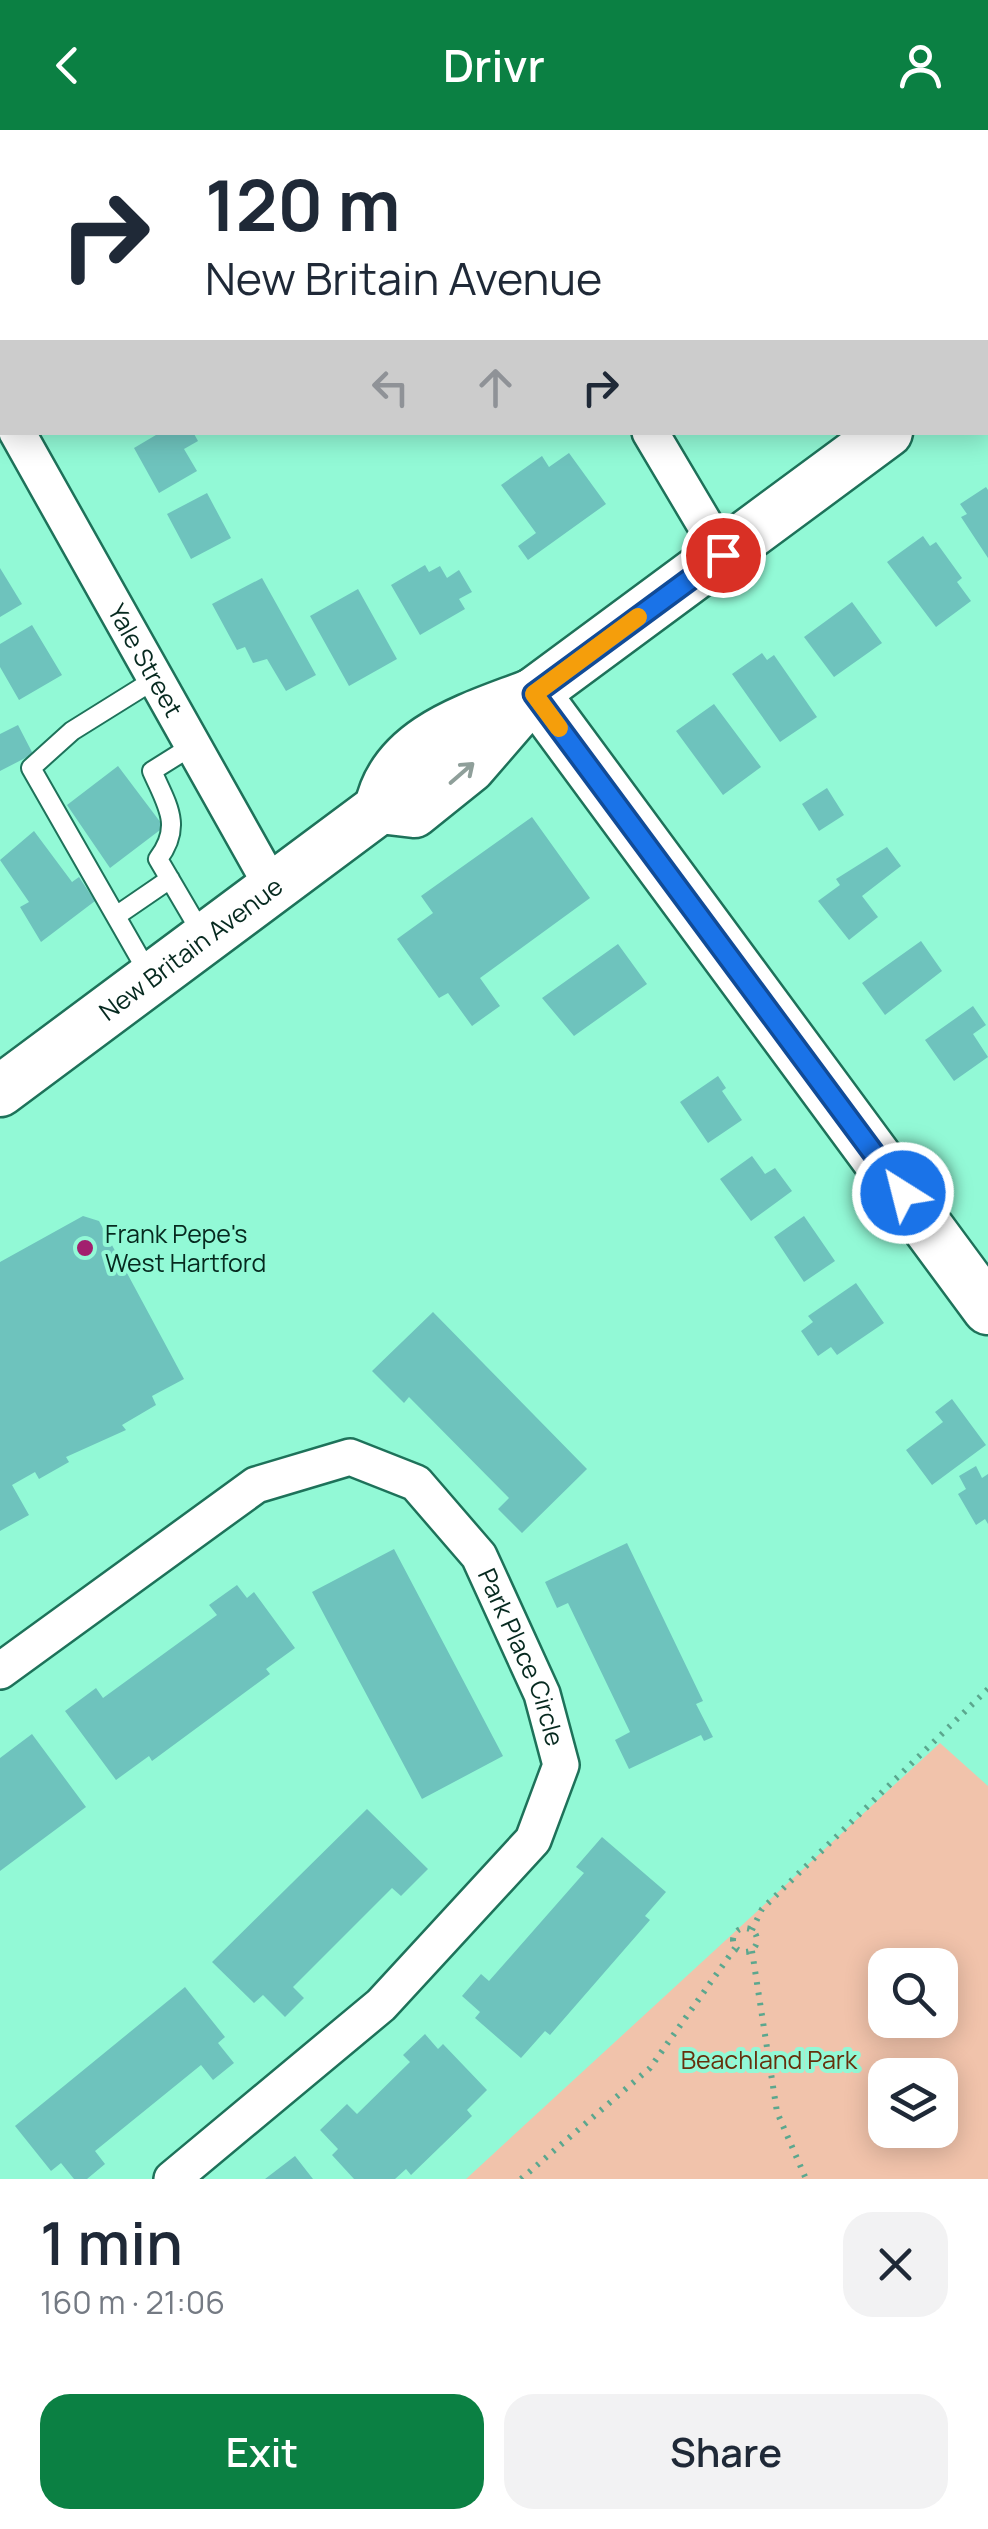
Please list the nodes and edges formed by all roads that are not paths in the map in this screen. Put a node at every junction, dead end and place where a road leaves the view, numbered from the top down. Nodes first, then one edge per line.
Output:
1 (19, 435) edge
2 (652, 435) edge
3 (883, 435) edge
4 (723, 555) junction
5 (157, 678) junction
6 (534, 694) junction
7 (195, 744) junction
8 (170, 879) junction
9 (273, 888) junction
10 (116, 916) junction
11 (205, 940) junction
12 (152, 979) junction
13 (0, 1091) edge
14 (988, 1308) edge
15 (0, 1671) edge
16 (172, 2179) edge

1 - 5 street, Yale Street
2 - 4 street
3 - 4 main road, New Britain Avenue
4 - 6 main road, New Britain Avenue
5 - 7 street, Yale Street
5 - 10 lane
6 - 9 main road, New Britain Avenue
6 - 14 main road
7 - 8 lane
7 - 9 street, Yale Street
8 - 10 lane
8 - 11 lane
9 - 11 main road, New Britain Avenue
10 - 12 lane
11 - 12 main road, New Britain Avenue
12 - 13 main road, New Britain Avenue
15 - 16 street, Park Place Circle

